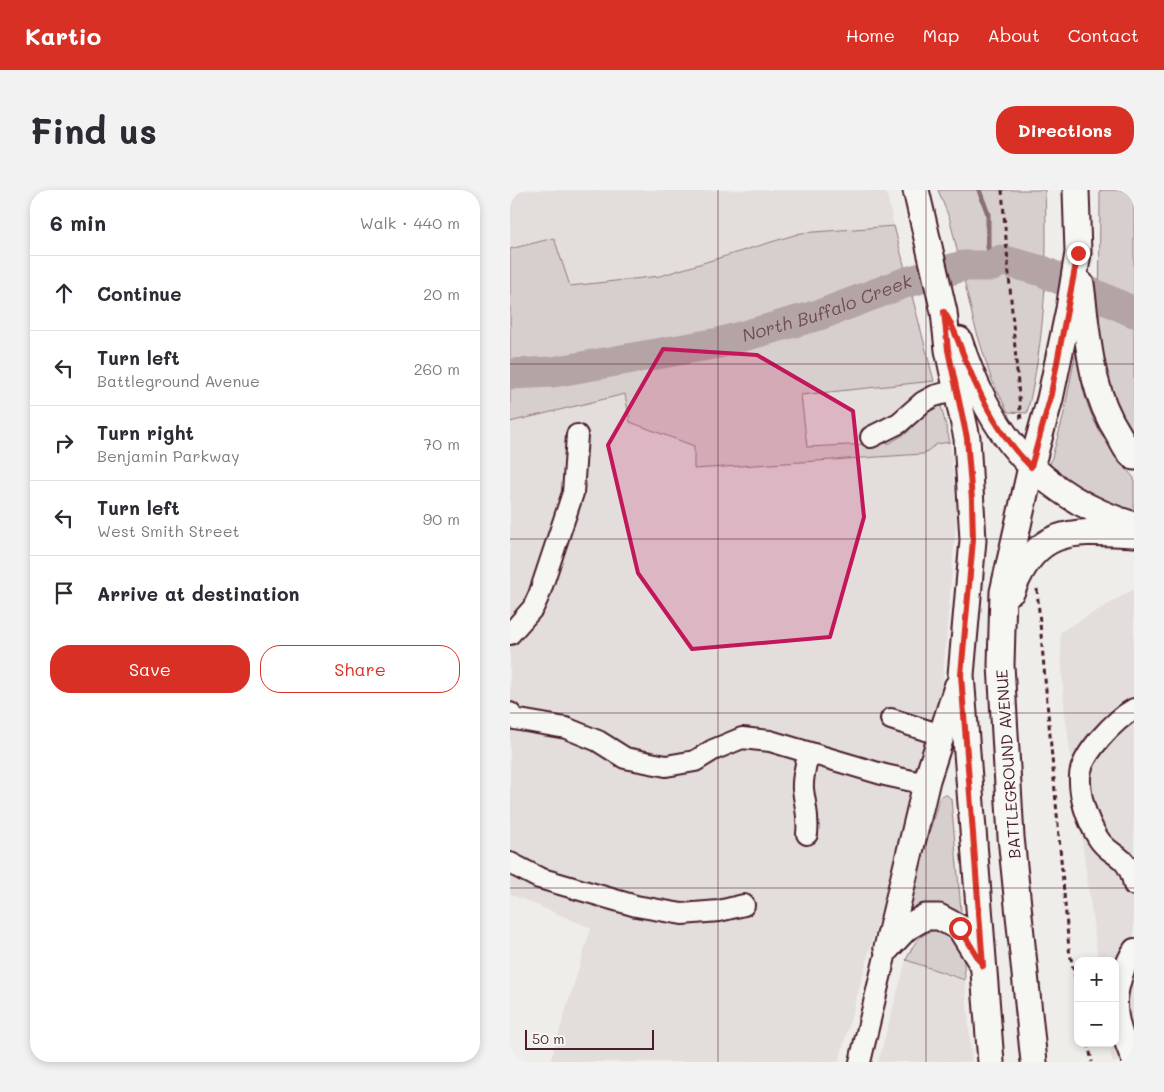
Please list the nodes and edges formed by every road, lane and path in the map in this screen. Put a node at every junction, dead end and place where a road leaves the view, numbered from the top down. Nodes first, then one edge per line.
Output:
1 (916, 190) edge
2 (1002, 190) edge
3 (1076, 190) edge
4 (944, 312) junction
5 (1077, 313) junction
6 (956, 390) junction
7 (1022, 430) dead end
8 (577, 435) dead end
9 (871, 437) dead end
10 (1134, 457) edge
11 (1031, 467) junction
12 (1134, 525) edge
13 (1134, 534) edge
14 (1036, 586) dead end
15 (1002, 614) junction
16 (510, 634) edge
17 (961, 675) junction
18 (1134, 709) edge
19 (891, 720) dead end
20 (511, 722) edge
21 (941, 735) junction
22 (809, 753) junction
23 (926, 784) junction
24 (807, 834) dead end
25 (510, 864) edge
26 (1134, 885) edge
27 (744, 905) dead end
28 (887, 948) junction
29 (1134, 949) edge
30 (983, 966) junction
31 (1074, 972) edge
32 (1089, 1047) edge
33 (860, 1062) edge
34 (991, 1062) edge
35 (1034, 1062) edge
36 (1092, 1062) edge
37 (1133, 1062) edge

1 - 4 main road
2 - 7 path
3 - 5 main road
4 - 6 main road
4 - 11 main road
5 - 10 main road
5 - 11 main road, BATTLEGROUND AVENUE
6 - 9 street
6 - 17 main road
8 - 16 street
11 - 12 main road
11 - 15 main road, BATTLEGROUND AVENUE
13 - 15 main road
14 - 31 path
15 - 35 main road, BATTLEGROUND AVENUE
17 - 21 main road
17 - 30 main road
18 - 26 street
19 - 21 street
20 - 22 street
21 - 23 main road
22 - 23 street
22 - 24 street
23 - 28 main road
25 - 27 street
28 - 30 main road
28 - 33 street
29 - 37 street
30 - 34 main road
32 - 36 path

